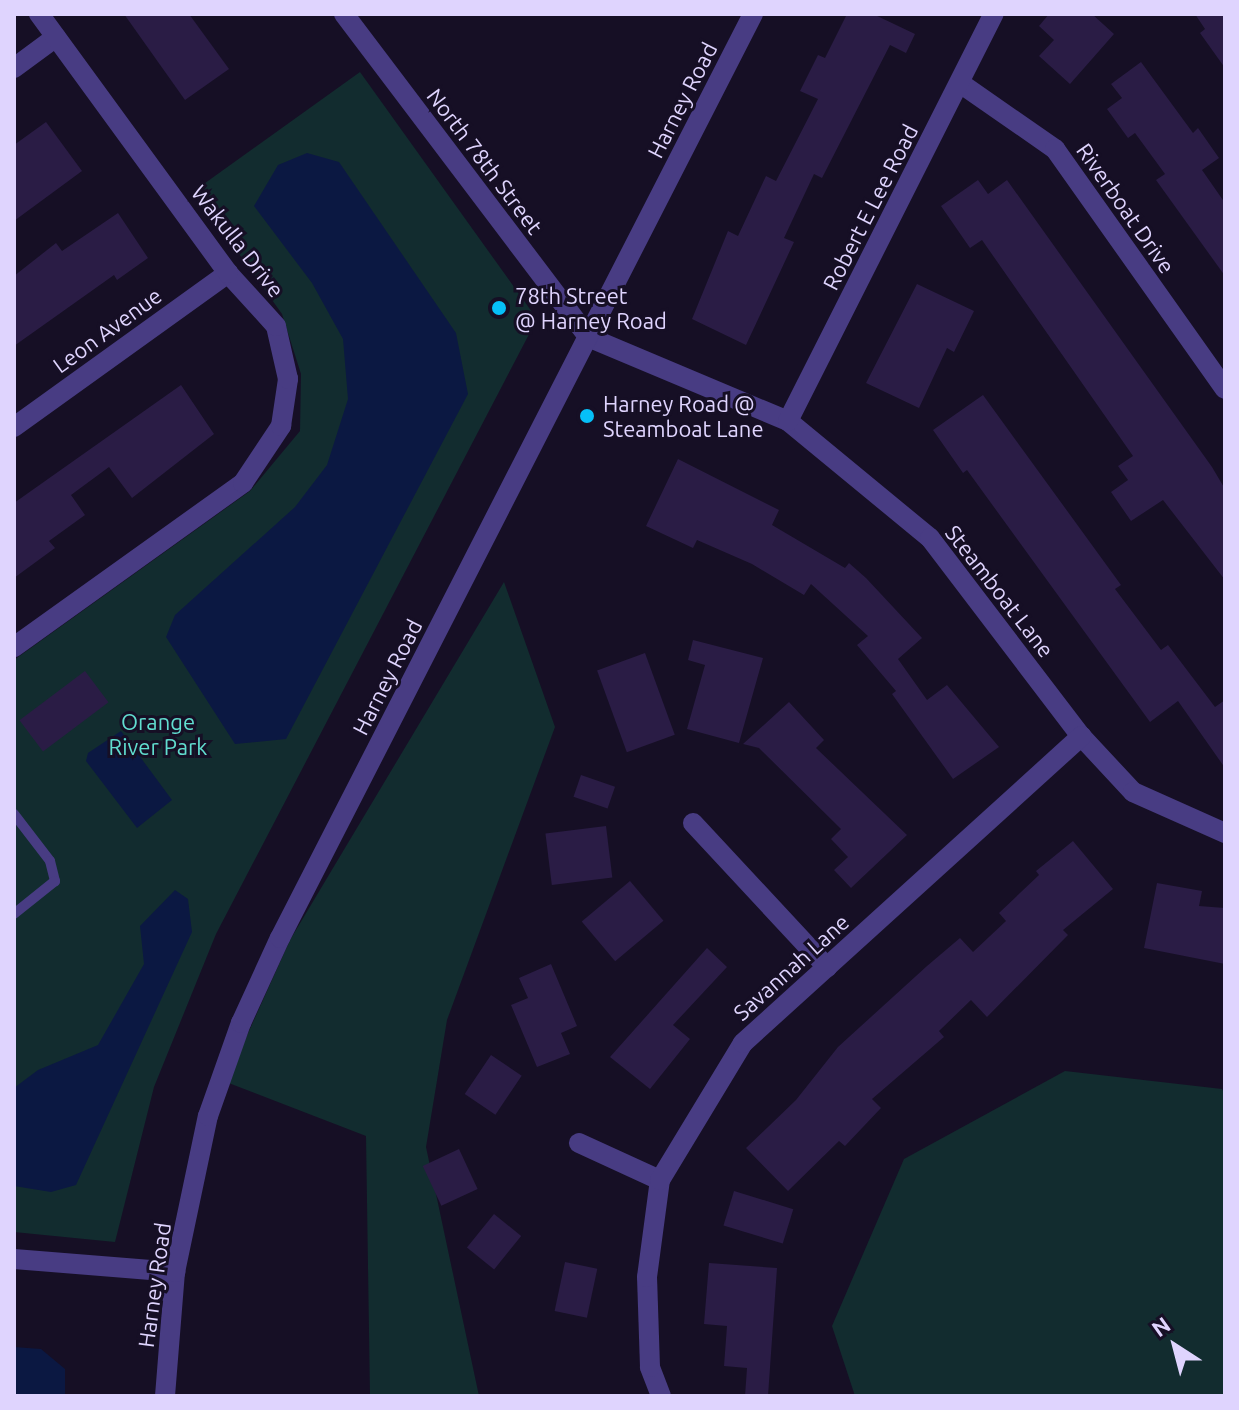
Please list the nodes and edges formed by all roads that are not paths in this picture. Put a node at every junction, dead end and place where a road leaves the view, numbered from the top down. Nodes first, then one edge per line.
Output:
1 (39, 14) edge
2 (344, 14) edge
3 (753, 14) edge
4 (994, 14) edge
5 (56, 37) junction
6 (14, 68) edge
7 (960, 83) junction
8 (228, 273) junction
9 (588, 337) junction
10 (1225, 389) edge
11 (788, 421) junction
12 (14, 427) edge
13 (14, 647) edge
14 (1081, 736) junction
15 (14, 814) edge
16 (693, 823) dead end
17 (1225, 833) edge
18 (14, 914) edge
19 (827, 967) junction
20 (579, 1143) dead end
21 (660, 1180) junction
22 (14, 1259) edge
23 (175, 1272) junction
24 (165, 1396) edge
25 (661, 1396) edge

1 - 5 street, Wakulla Drive
2 - 9 street, North 78th Street
3 - 9 street, Harney Road
4 - 7 street, Robert E Lee Road
5 - 6 street
5 - 8 street, Wakulla Drive
7 - 10 street, Riverboat Drive
7 - 11 street, Robert E Lee Road
8 - 12 street, Leon Avenue
8 - 13 street, Wakulla Drive
9 - 11 street, Steamboat Lane
9 - 23 street, Harney Road
11 - 14 street, Steamboat Lane
14 - 17 street, Steamboat Lane
14 - 19 street, Savannah Lane
15 - 18 lane
16 - 19 street
19 - 21 street, Savannah Lane
20 - 21 street
21 - 25 street, Savannah Lane
22 - 23 street
23 - 24 street, Harney Road

